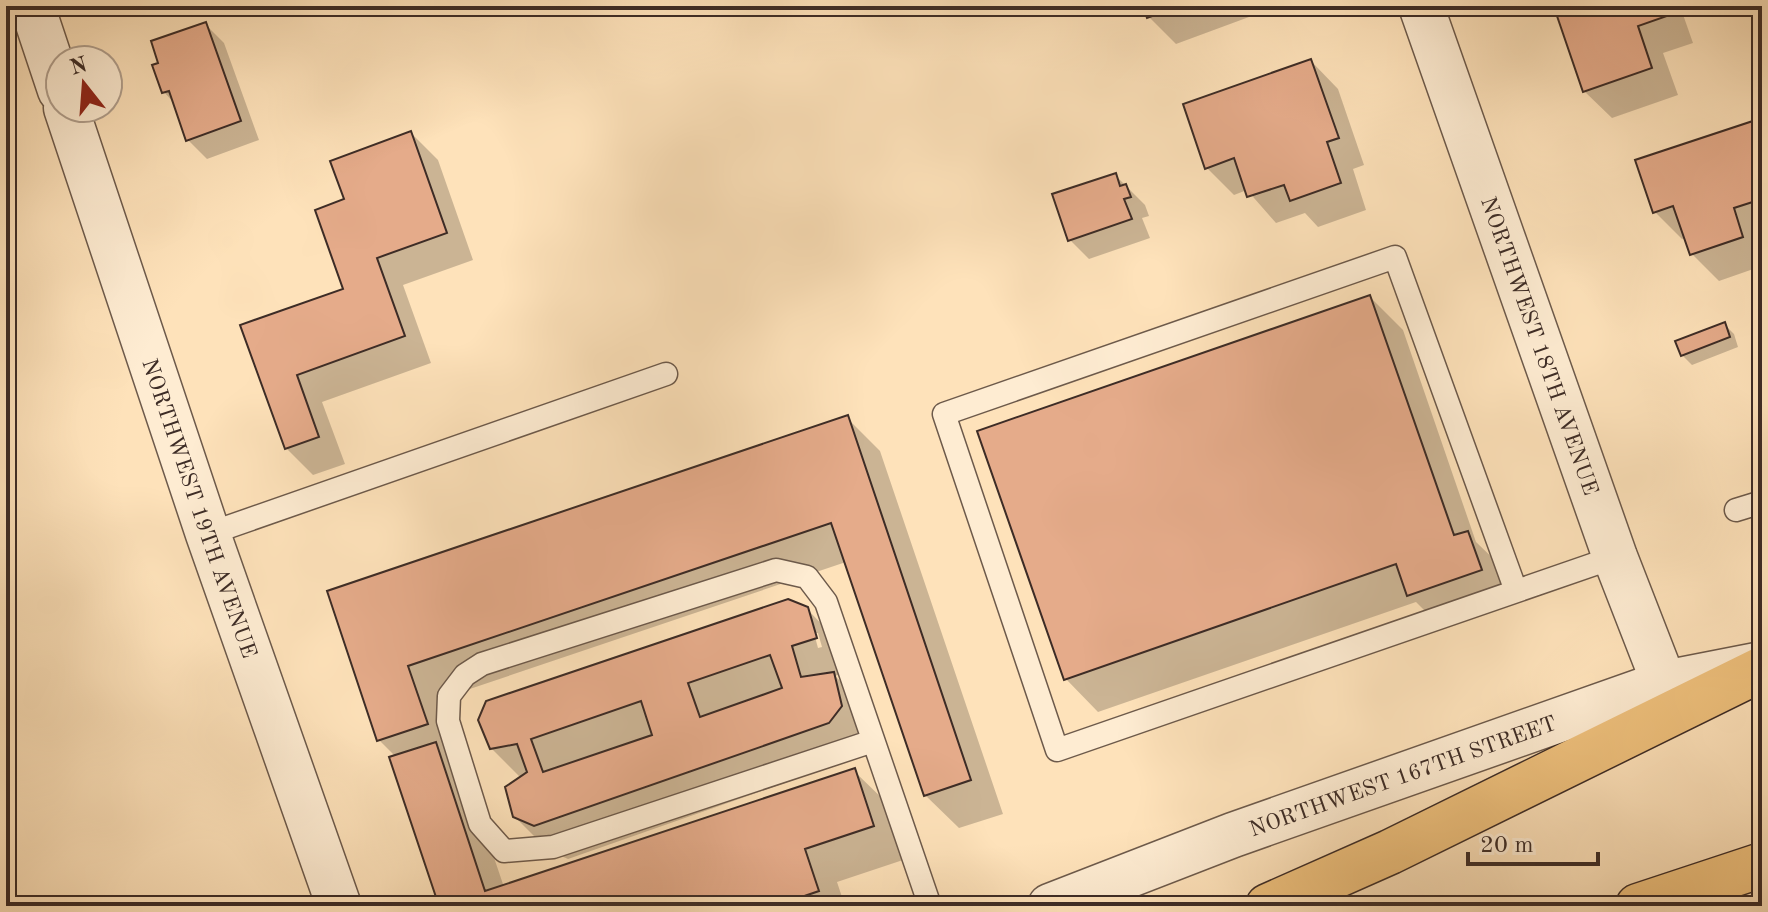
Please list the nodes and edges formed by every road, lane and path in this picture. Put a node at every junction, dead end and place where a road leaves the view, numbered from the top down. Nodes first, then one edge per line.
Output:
1 (32, 6) edge
2 (1421, 6) edge
3 (45, 44) edge
4 (71, 124) edge
5 (666, 374) dead end
6 (1762, 502) edge
7 (1736, 510) dead end
8 (208, 534) junction
9 (1615, 557) junction
10 (1516, 591) junction
11 (1762, 666) edge
12 (1664, 683) junction
13 (873, 741) junction
14 (1762, 865) edge
15 (339, 906) edge
16 (930, 906) edge
17 (1050, 906) edge
18 (1268, 906) edge
19 (1638, 906) edge

1 - 3 street
2 - 9 street, NORTHWEST 18TH AVENUE
4 - 8 street, NORTHWEST 19TH AVENUE
5 - 8 lane
6 - 7 lane
8 - 15 street, NORTHWEST 19TH AVENUE
9 - 10 lane
9 - 12 street, NORTHWEST 18TH AVENUE
10 - 10 lane
11 - 12 street, NORTHWEST 167TH STREET
11 - 18 highway
12 - 17 street, NORTHWEST 167TH STREET
13 - 13 lane
13 - 16 lane
14 - 19 highway

